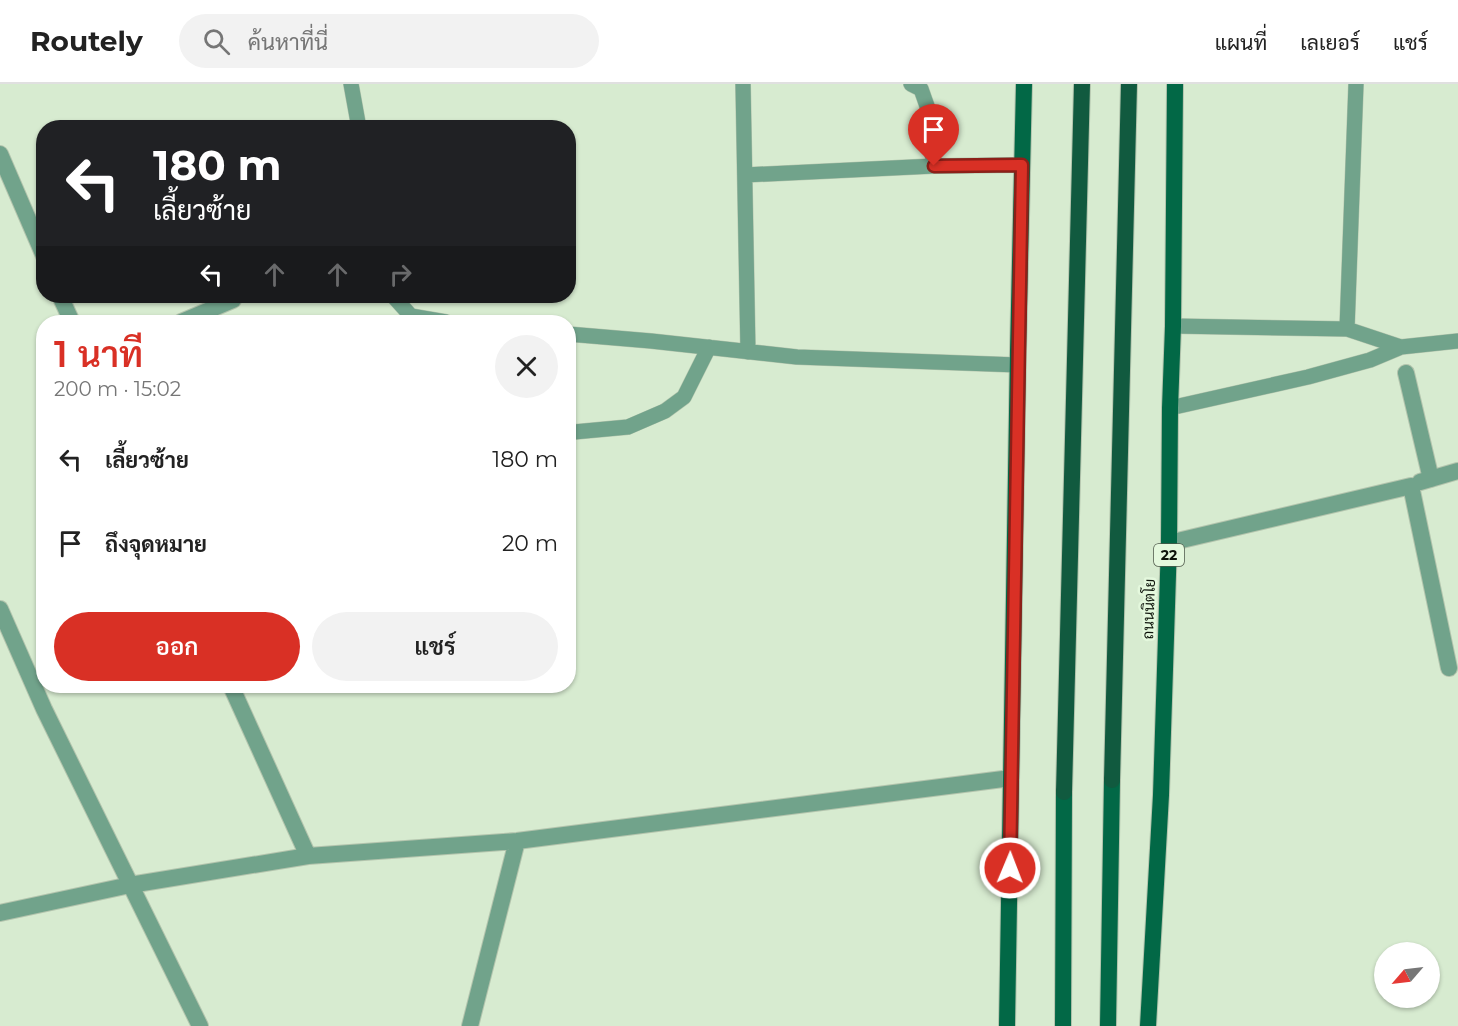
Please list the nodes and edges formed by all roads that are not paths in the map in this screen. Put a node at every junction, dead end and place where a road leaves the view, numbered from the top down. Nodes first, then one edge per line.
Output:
1 (351, 84) edge
2 (743, 84) edge
3 (911, 84) edge
4 (1024, 84) edge
5 (1082, 84) edge
6 (1129, 84) edge
7 (1175, 84) edge
8 (1356, 84) edge
9 (358, 120) edge
10 (0, 154) edge
11 (1022, 165) junction
12 (934, 166) junction
13 (745, 175) junction
14 (36, 237) edge
15 (226, 303) edge
16 (399, 303) edge
17 (197, 315) edge
18 (410, 315) edge
19 (1173, 326) junction
20 (1347, 329) junction
21 (576, 335) edge
22 (1458, 341) edge
23 (1401, 346) junction
24 (709, 347) junction
25 (748, 352) junction
26 (1018, 365) junction
27 (1406, 373) dead end
28 (1170, 408) junction
29 (576, 432) edge
30 (1458, 471) edge
31 (1431, 479) junction
32 (1411, 486) junction
33 (1169, 543) junction
34 (0, 609) edge
35 (1449, 668) dead end
36 (36, 691) edge
37 (37, 693) edge
38 (234, 693) edge
39 (1011, 778) junction
40 (1112, 780) joint
41 (1064, 792) joint
42 (517, 841) junction
43 (308, 856) junction
44 (130, 885) junction
45 (0, 913) edge
46 (201, 1026) edge
47 (470, 1026) edge
48 (1007, 1026) edge
49 (1063, 1026) edge
50 (1108, 1026) edge
51 (1148, 1026) edge

1 - 9 lane
2 - 13 lane
3 - 12 lane
4 - 11 main road
5 - 41 highway
6 - 40 highway
7 - 19 main road, ถนนนิตโย / 22
8 - 20 lane
10 - 14 street
11 - 12 lane
11 - 26 main road
12 - 13 lane
13 - 25 lane
15 - 17 street
16 - 18 lane
19 - 20 lane
19 - 28 main road, ถนนนิตโย / 22
20 - 23 lane
21 - 24 lane
22 - 23 lane
23 - 28 lane
24 - 25 lane
24 - 29 lane
25 - 26 lane
26 - 39 main road
27 - 31 street
28 - 33 main road, ถนนนิตโย / 22
30 - 31 street
31 - 32 street
32 - 33 street
32 - 35 street
33 - 51 main road, ถนนนิตโย / 22
34 - 36 street
37 - 44 street
38 - 43 street
39 - 42 street
39 - 48 main road
40 - 50 main road
41 - 49 main road
42 - 43 street
42 - 47 street
43 - 44 street
44 - 45 street
44 - 46 street

